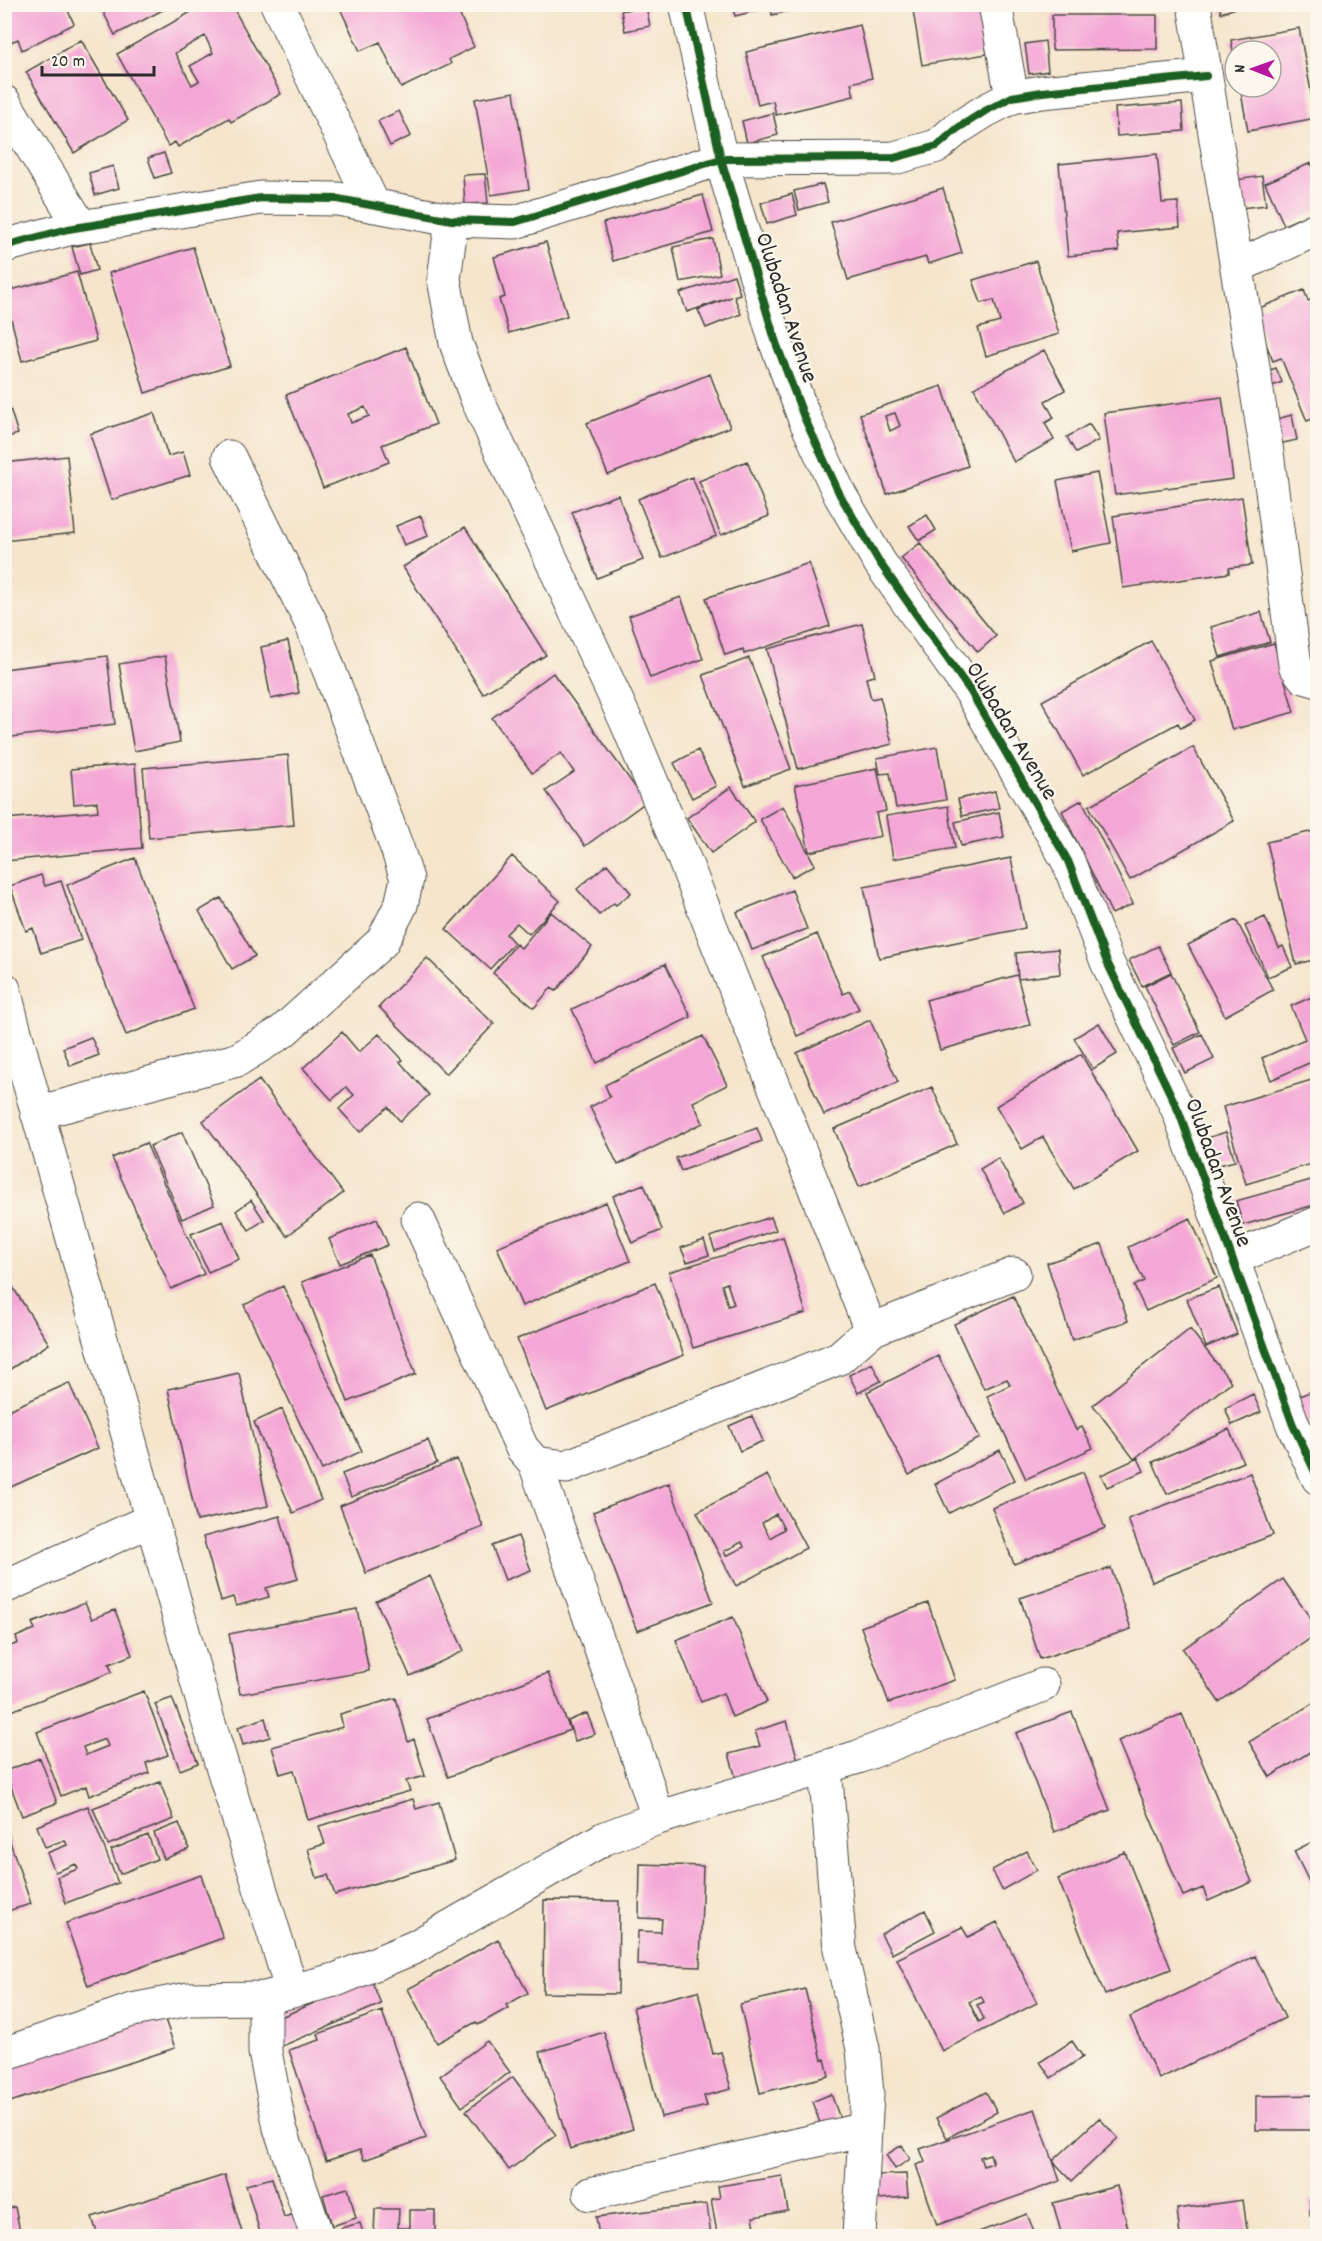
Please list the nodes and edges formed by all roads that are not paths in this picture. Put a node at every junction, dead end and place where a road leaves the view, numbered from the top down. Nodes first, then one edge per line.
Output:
1 (277, 4) edge
2 (686, 4) edge
3 (995, 4) edge
4 (1194, 4) edge
5 (1206, 76) junction
6 (1012, 97) junction
7 (4, 102) edge
8 (721, 159) junction
9 (374, 206) junction
10 (452, 220) junction
11 (81, 226) junction
12 (1317, 228) edge
13 (4, 246) edge
14 (1237, 267) junction
15 (229, 457) dead end
16 (1317, 681) edge
17 (4, 989) edge
18 (37, 1113) junction
19 (418, 1219) dead end
20 (1317, 1223) edge
21 (1232, 1259) junction
22 (1014, 1274) dead end
23 (872, 1330) junction
24 (535, 1462) junction
25 (1317, 1478) edge
26 (151, 1520) junction
27 (4, 1587) edge
28 (1042, 1686) dead end
29 (825, 1767) junction
30 (658, 1818) junction
31 (279, 1994) junction
32 (4, 2054) edge
33 (864, 2129) junction
34 (590, 2194) dead end
35 (317, 2236) edge
36 (859, 2236) edge

1 - 9 street
2 - 8 street, Olubadan Avenue
3 - 6 street
4 - 5 street
5 - 6 street
5 - 14 street
6 - 8 street
7 - 11 street
8 - 10 street
8 - 21 street, Olubadan Avenue
9 - 10 street
9 - 11 street
10 - 23 street
11 - 13 street
12 - 14 street
14 - 16 street
15 - 18 street
17 - 18 street
18 - 26 street
19 - 24 street
20 - 21 street
21 - 25 street, Olubadan Avenue
22 - 23 street
23 - 24 street
24 - 30 street
26 - 27 street
26 - 31 street
28 - 29 street
29 - 30 street
29 - 33 street
30 - 31 street
31 - 32 street
31 - 35 street
33 - 34 street
33 - 36 street

